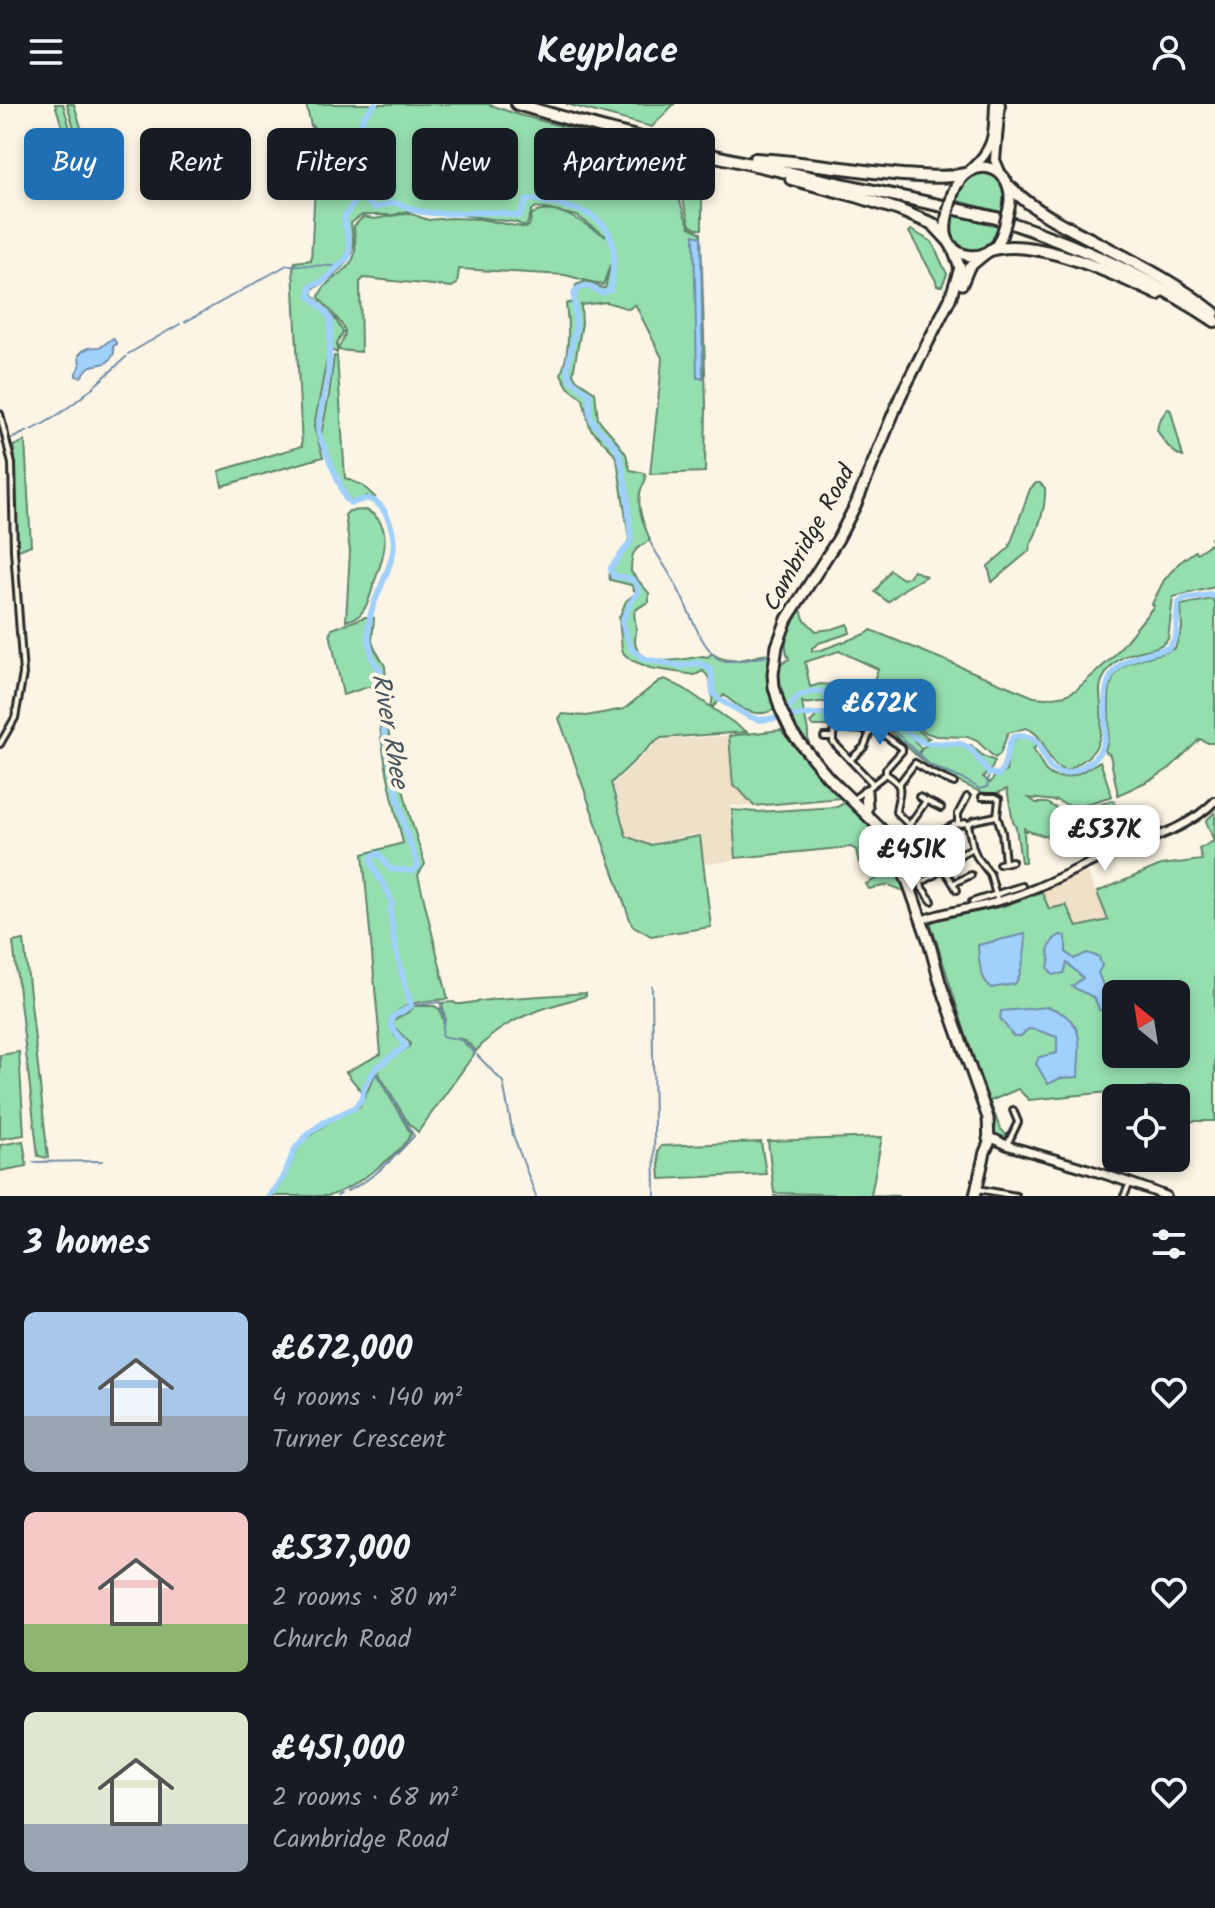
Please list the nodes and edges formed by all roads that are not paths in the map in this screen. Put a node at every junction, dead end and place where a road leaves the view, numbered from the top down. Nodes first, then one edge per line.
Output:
1 (517, 104) edge
2 (533, 104) edge
3 (998, 104) edge
4 (728, 159) junction
5 (755, 159) junction
6 (967, 172) junction
7 (1001, 174) junction
8 (1010, 187) junction
9 (950, 243) junction
10 (988, 252) junction
11 (1197, 309) junction
12 (1215, 316) edge
13 (926, 350) junction
14 (0, 414) edge
15 (834, 728) dead end
16 (850, 729) dead end
17 (870, 732) junction
18 (824, 737) dead end
19 (833, 737) junction
20 (0, 744) edge
21 (850, 760) junction
22 (886, 774) junction
23 (954, 783) dead end
24 (899, 784) junction
25 (861, 795) junction
26 (919, 797) dead end
27 (967, 797) dead end
28 (982, 797) dead end
29 (926, 801) junction
30 (1215, 801) edge
31 (941, 808) dead end
32 (869, 812) junction
33 (997, 816) junction
34 (958, 823) junction
35 (910, 824) junction
36 (968, 825) junction
37 (921, 838) junction
38 (973, 848) junction
39 (1012, 861) dead end
40 (943, 867) junction
41 (971, 875) dead end
42 (921, 882) junction
43 (954, 883) junction
44 (1022, 886) dead end
45 (957, 890) dead end
46 (996, 893) junction
47 (932, 901) dead end
48 (972, 902) dead end
49 (998, 902) junction
50 (922, 920) junction
51 (1013, 1110) dead end
52 (993, 1143) junction
53 (1130, 1183) junction
54 (975, 1192) edge
55 (1016, 1196) edge
56 (1124, 1196) edge
57 (1166, 1196) edge

1 - 4 highway
2 - 5 highway
3 - 6 main road
3 - 7 main road
4 - 9 highway
4 - 11 highway
5 - 6 highway
5 - 12 highway
6 - 7 highway
6 - 9 highway, bridge
7 - 8 highway
8 - 10 highway, bridge
8 - 12 highway
9 - 10 highway
9 - 13 highway, Cambridge Road
10 - 11 highway
10 - 13 highway, Cambridge Road
11 - 12 highway
13 - 25 highway, Cambridge Road
14 - 20 street
15 - 19 street
16 - 17 street
17 - 21 street
17 - 22 street
18 - 19 street
19 - 21 street
21 - 25 street
22 - 24 street
22 - 25 street
23 - 24 street
24 - 35 street
25 - 32 highway
25 - 32 highway
26 - 29 street
27 - 34 street
28 - 33 street
29 - 31 street
29 - 35 street
30 - 49 street
32 - 50 highway
33 - 36 street
33 - 39 street
34 - 36 street
34 - 37 street
35 - 37 street
36 - 38 street
37 - 42 street
38 - 40 street
38 - 46 street
40 - 42 street
40 - 43 street
41 - 43 street
42 - 47 street
43 - 45 street
44 - 46 street
46 - 48 street
46 - 49 street
49 - 50 street
50 - 52 highway
51 - 52 street
52 - 53 main road
52 - 54 highway
53 - 56 street
53 - 57 main road
54 - 55 street

